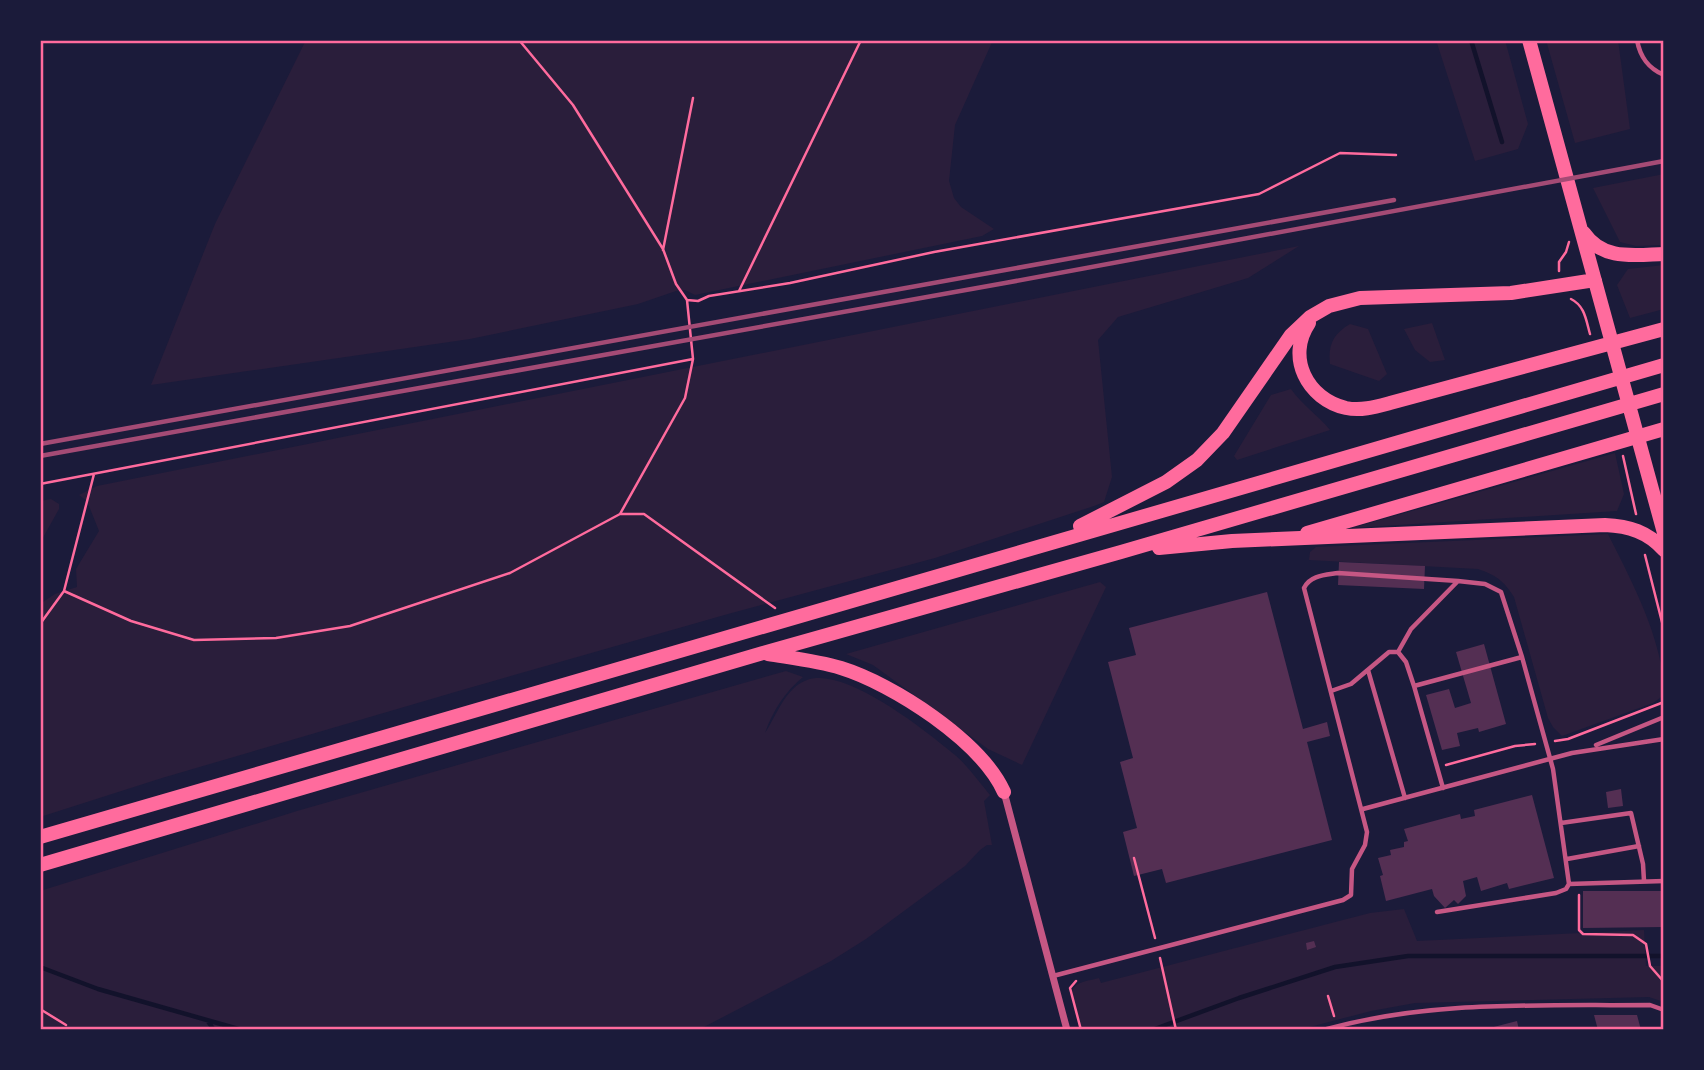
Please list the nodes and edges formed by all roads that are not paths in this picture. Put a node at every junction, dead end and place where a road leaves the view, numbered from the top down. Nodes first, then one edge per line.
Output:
1 (1530, 40) edge
2 (1637, 40) edge
3 (1664, 75) edge
4 (1579, 222) junction
5 (1664, 254) edge
6 (1595, 280) junction
7 (1329, 306) junction
8 (1664, 329) edge
9 (1664, 365) edge
10 (1664, 394) edge
11 (1664, 429) edge
12 (1662, 524) edge
13 (1286, 539) junction
14 (1048, 542) junction
15 (1664, 550) edge
16 (1121, 552) junction
17 (1458, 580) junction
18 (1398, 652) junction
19 (763, 653) junction
20 (1522, 657) junction
21 (1368, 670) junction
22 (1414, 686) junction
23 (1331, 691) junction
24 (1664, 718) edge
25 (1664, 739) edge
26 (1572, 753) junction
27 (1551, 758) junction
28 (1443, 788) junction
29 (1004, 792) joint
30 (1405, 798) junction
31 (1363, 810) junction
32 (1561, 823) junction
33 (40, 837) edge
34 (1639, 846) junction
35 (1567, 859) junction
36 (40, 865) edge
37 (1644, 881) junction
38 (1664, 881) edge
39 (1569, 884) junction
40 (1437, 912) dead end
41 (1053, 976) junction
42 (1664, 1010) edge
43 (1067, 1030) edge
44 (1323, 1030) edge

1 - 4 main road
2 - 3 lane
4 - 5 main road
4 - 6 main road
6 - 7 main road
6 - 12 main road
7 - 8 main road
7 - 14 main road
9 - 14 main road
10 - 16 main road
11 - 13 main road
13 - 15 main road
13 - 16 main road
14 - 33 main road
16 - 19 main road
17 - 18 lane
17 - 20 lane
17 - 23 lane
18 - 21 lane
18 - 22 lane
19 - 29 main road
19 - 36 main road
20 - 22 lane
20 - 27 lane
21 - 23 lane
21 - 30 lane
22 - 28 lane
23 - 31 lane
24 - 26 lane
25 - 26 lane
26 - 27 lane
27 - 28 lane
27 - 32 lane
28 - 30 lane
29 - 41 street
30 - 31 lane
31 - 41 lane
32 - 34 lane
32 - 35 lane
34 - 35 lane
34 - 37 lane
35 - 39 lane
37 - 38 lane
37 - 39 lane
39 - 40 lane
41 - 43 street
42 - 44 lane

